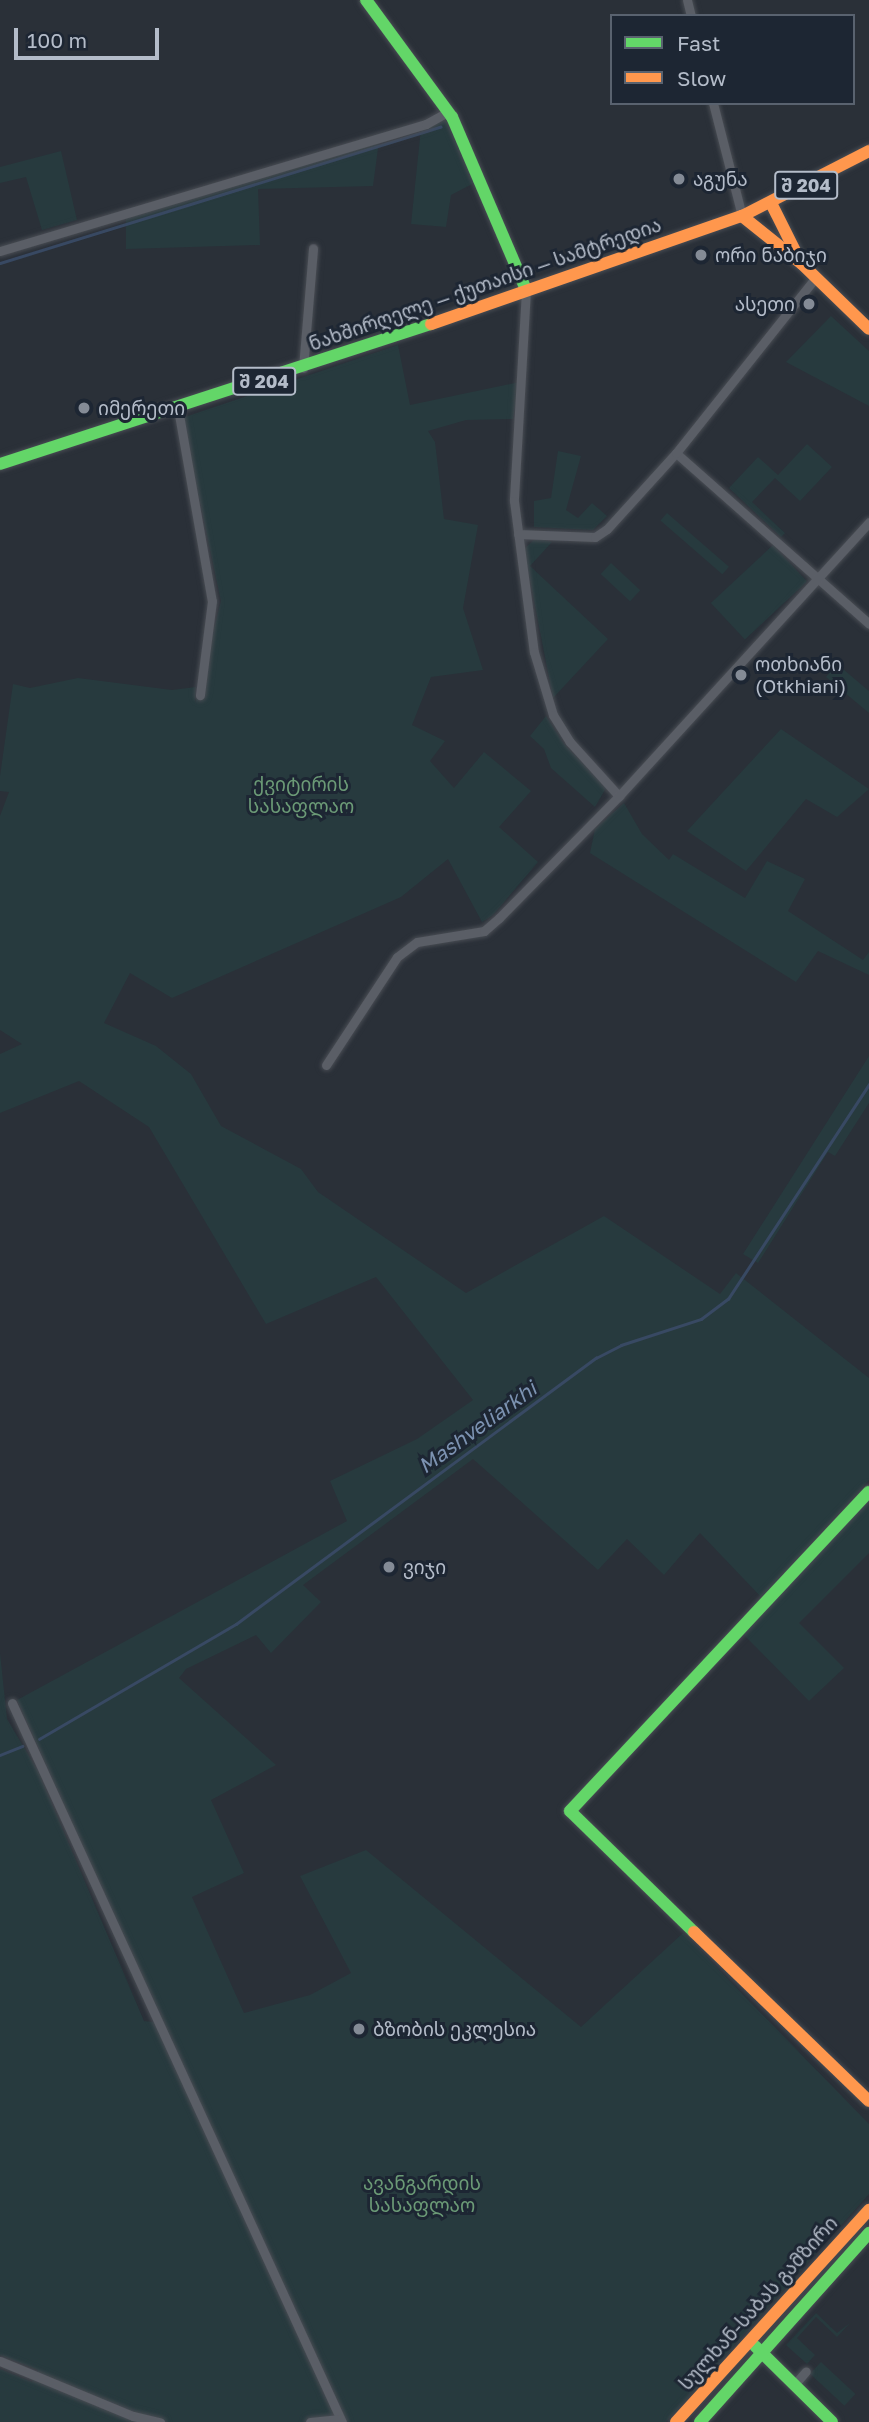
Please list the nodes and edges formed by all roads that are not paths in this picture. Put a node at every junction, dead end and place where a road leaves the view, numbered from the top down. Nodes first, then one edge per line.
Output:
1 (366, 0) edge
2 (713, 105) edge
3 (449, 111) junction
4 (869, 151) edge
5 (771, 203) junction
6 (741, 216) junction
7 (313, 248) dead end
8 (0, 251) edge
9 (802, 264) junction
10 (815, 278) junction
11 (526, 290) junction
12 (869, 329) edge
13 (303, 368) junction
14 (178, 409) junction
15 (676, 453) junction
16 (0, 464) edge
17 (869, 522) edge
18 (518, 534) junction
19 (817, 579) junction
20 (869, 624) edge
21 (200, 695) dead end
22 (619, 796) junction
23 (326, 1065) dead end
24 (869, 1492) edge
25 (12, 1703) dead end
26 (869, 2101) edge
27 (869, 2210) edge
28 (869, 2233) edge
29 (750, 2341) junction
30 (761, 2351) junction
31 (0, 2361) edge
32 (806, 2371) dead end
33 (794, 2385) junction
34 (341, 2420) edge
35 (160, 2422) edge
36 (310, 2422) edge
37 (676, 2422) edge
38 (699, 2422) edge
39 (832, 2422) edge

1 - 3 main road
2 - 6 street
3 - 8 street
3 - 11 main road
4 - 5 main road, შ 204
5 - 6 main road, შ 204
5 - 9 main road
6 - 9 main road
6 - 11 main road, ნახშირღელე — ქუთაისი — სამტრედია / შ 204
7 - 13 street
9 - 10 main road
10 - 12 main road
10 - 15 street
11 - 13 main road, ნახშირღელე — ქუთაისი — სამტრედია / შ 204
11 - 18 street
13 - 14 main road, ნახშირღელე — ქუთაისი — სამტრედია / შ 204
14 - 16 main road, ნახშირღელე — ქუთაისი — სამტრედია / შ 204
14 - 21 street
15 - 18 street
15 - 19 street
17 - 19 street
18 - 22 street
19 - 20 street
19 - 22 street
22 - 23 street
24 - 26 main road
25 - 34 street
27 - 29 main road, სულხან-საბას გამზირი
28 - 30 main road, სულხან-საბას გამზირი
29 - 30 main road
29 - 37 main road, სულხან-საბას გამზირი
30 - 33 main road
30 - 38 main road, სულხან-საბას გამზირი
31 - 35 street
32 - 33 street
33 - 39 main road
34 - 36 street

